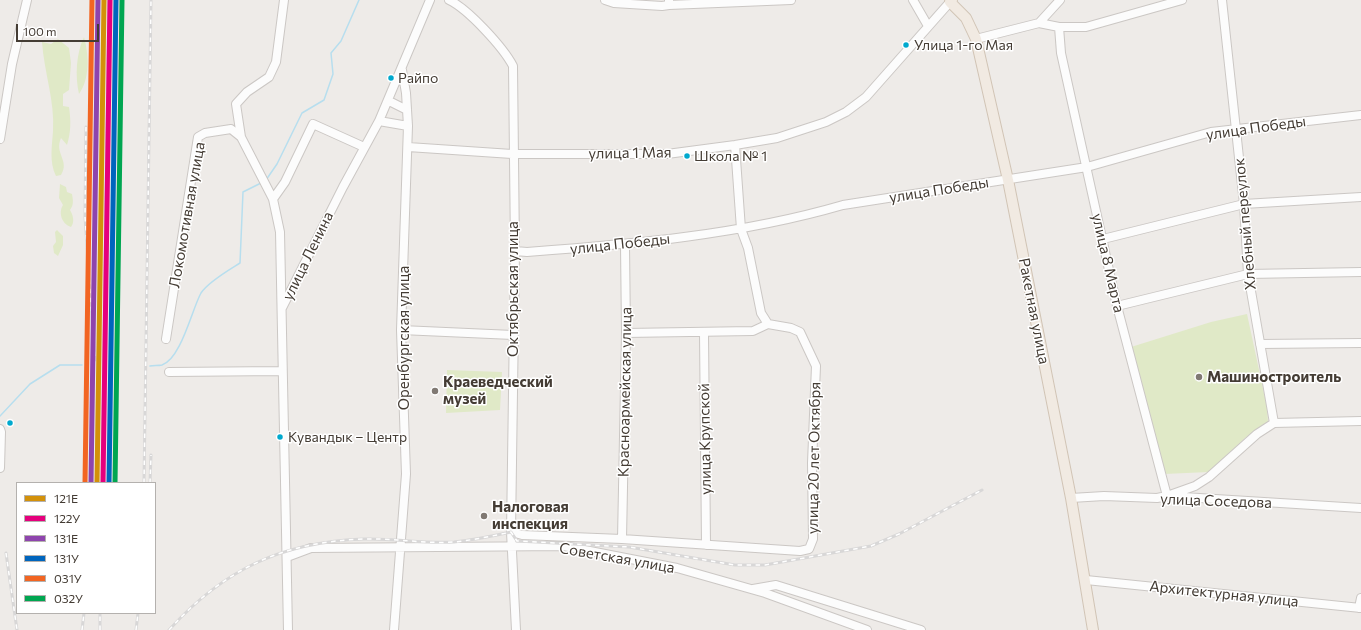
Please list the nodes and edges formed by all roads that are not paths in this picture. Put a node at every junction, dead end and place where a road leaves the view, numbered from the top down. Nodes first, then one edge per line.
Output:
1 (27, 0) edge
2 (284, 0) edge
3 (437, 0) edge
4 (449, 0) edge
5 (605, 0) edge
6 (791, 0) edge
7 (913, 0) edge
8 (1060, 0) edge
9 (1182, 0) edge
10 (1222, 0) edge
11 (951, 1) edge
12 (429, 2) edge
13 (457, 2) edge
14 (669, 2) edge
15 (1039, 23) junction
16 (928, 26) junction
17 (1059, 27) junction
18 (976, 39) junction
19 (402, 70) junction
20 (388, 101) junction
21 (407, 110) junction
22 (1361, 115) edge
23 (379, 121) junction
24 (408, 126) junction
25 (1236, 128) junction
26 (241, 137) junction
27 (0, 139) edge
28 (735, 145) junction
29 (364, 147) junction
30 (408, 147) junction
31 (512, 154) junction
32 (1086, 167) junction
33 (1008, 180) junction
34 (1361, 197) edge
35 (273, 199) junction
36 (1244, 204) junction
37 (741, 229) junction
38 (1103, 239) junction
39 (625, 245) junction
40 (514, 251) junction
41 (1361, 272) edge
42 (1248, 274) junction
43 (1117, 306) junction
44 (282, 309) junction
45 (768, 324) junction
46 (402, 330) junction
47 (626, 333) junction
48 (704, 333) junction
49 (513, 335) junction
50 (166, 339) dead end
51 (1361, 343) edge
52 (1260, 344) junction
53 (282, 371) junction
54 (168, 372) dead end
55 (1361, 422) edge
56 (1274, 423) junction
57 (0, 429) edge
58 (0, 468) edge
59 (1167, 496) junction
60 (1071, 498) junction
61 (1361, 508) edge
62 (511, 532) junction
63 (622, 539) junction
64 (706, 544) junction
65 (512, 546) junction
66 (401, 547) junction
67 (287, 557) junction
68 (1086, 580) junction
69 (750, 589) junction
70 (1361, 598) edge
71 (1360, 608) edge
72 (288, 630) edge
73 (394, 630) edge
74 (516, 630) edge
75 (867, 630) edge
76 (921, 630) edge
77 (1093, 630) edge

1 - 27 street
2 - 26 street
3 - 12 street
4 - 13 street, Октябрьская улица
5 - 14 street
6 - 14 street
7 - 16 street
8 - 15 street
9 - 17 street
10 - 25 street, Хлебный переулок
11 - 16 street, улица 1 Мая
11 - 18 main road, Ракетная улица
12 - 19 street, улица Ленина
13 - 31 street, Октябрьская улица
15 - 17 street
15 - 18 street
16 - 28 street, улица 1 Мая
17 - 32 street, улица 8 Марта
18 - 33 main road, Ракетная улица
19 - 20 street, улица Ленина
19 - 21 street, Оренбургская улица
20 - 21 street
20 - 23 street, улица Ленина
21 - 24 street, Оренбургская улица
22 - 25 street, улица Победы
23 - 24 street
23 - 29 street, улица Ленина
24 - 30 street, Оренбургская улица
25 - 32 street, улица Победы
25 - 36 street, Хлебный переулок
26 - 35 street
26 - 50 street, Локомотивная улица
28 - 31 street, улица 1 Мая
28 - 37 street
29 - 35 street
29 - 44 street, улица Ленина
30 - 31 street, улица 1 Мая
30 - 46 street, Оренбургская улица
31 - 40 street, Октябрьская улица
32 - 33 street, улица Победы
32 - 38 street, улица 8 Марта
33 - 37 street, улица Победы
33 - 60 main road, Ракетная улица
34 - 36 street
35 - 44 street
36 - 38 street
36 - 42 street, Хлебный переулок
37 - 39 street, улица Победы
37 - 45 street
38 - 43 street, улица 8 Марта
39 - 40 street, улица Победы
39 - 47 street, Красноармейская улица
40 - 49 street, Октябрьская улица
41 - 42 street
42 - 43 street
42 - 52 street, Хлебный переулок
43 - 59 street, улица 8 Марта
44 - 53 street, улица Ленина
45 - 48 street
45 - 64 street, улица 20 лет Октября
46 - 49 street
46 - 66 street, Оренбургская улица
47 - 48 street
47 - 63 street, Красноармейская улица
48 - 64 street, улица Крупской
49 - 62 street, Октябрьская улица
51 - 52 street
52 - 56 street, Хлебный переулок
53 - 54 street
53 - 67 street, улица Ленина
55 - 56 street
56 - 59 street
57 - 58 street
59 - 60 street, улица Соседова
59 - 61 street, улица Соседова
60 - 68 main road, Ракетная улица
62 - 63 street
62 - 65 street, Октябрьская улица
63 - 64 street
65 - 66 street, Советская улица
65 - 69 street, Советская улица
65 - 74 street, Октябрьская улица
66 - 67 street, Советская улица
66 - 73 street, Оренбургская улица
67 - 72 street, улица Ленина
68 - 71 street, Архитектурная улица
68 - 77 main road, Ракетная улица
69 - 75 street, Советская улица
69 - 76 street
70 - 71 street

